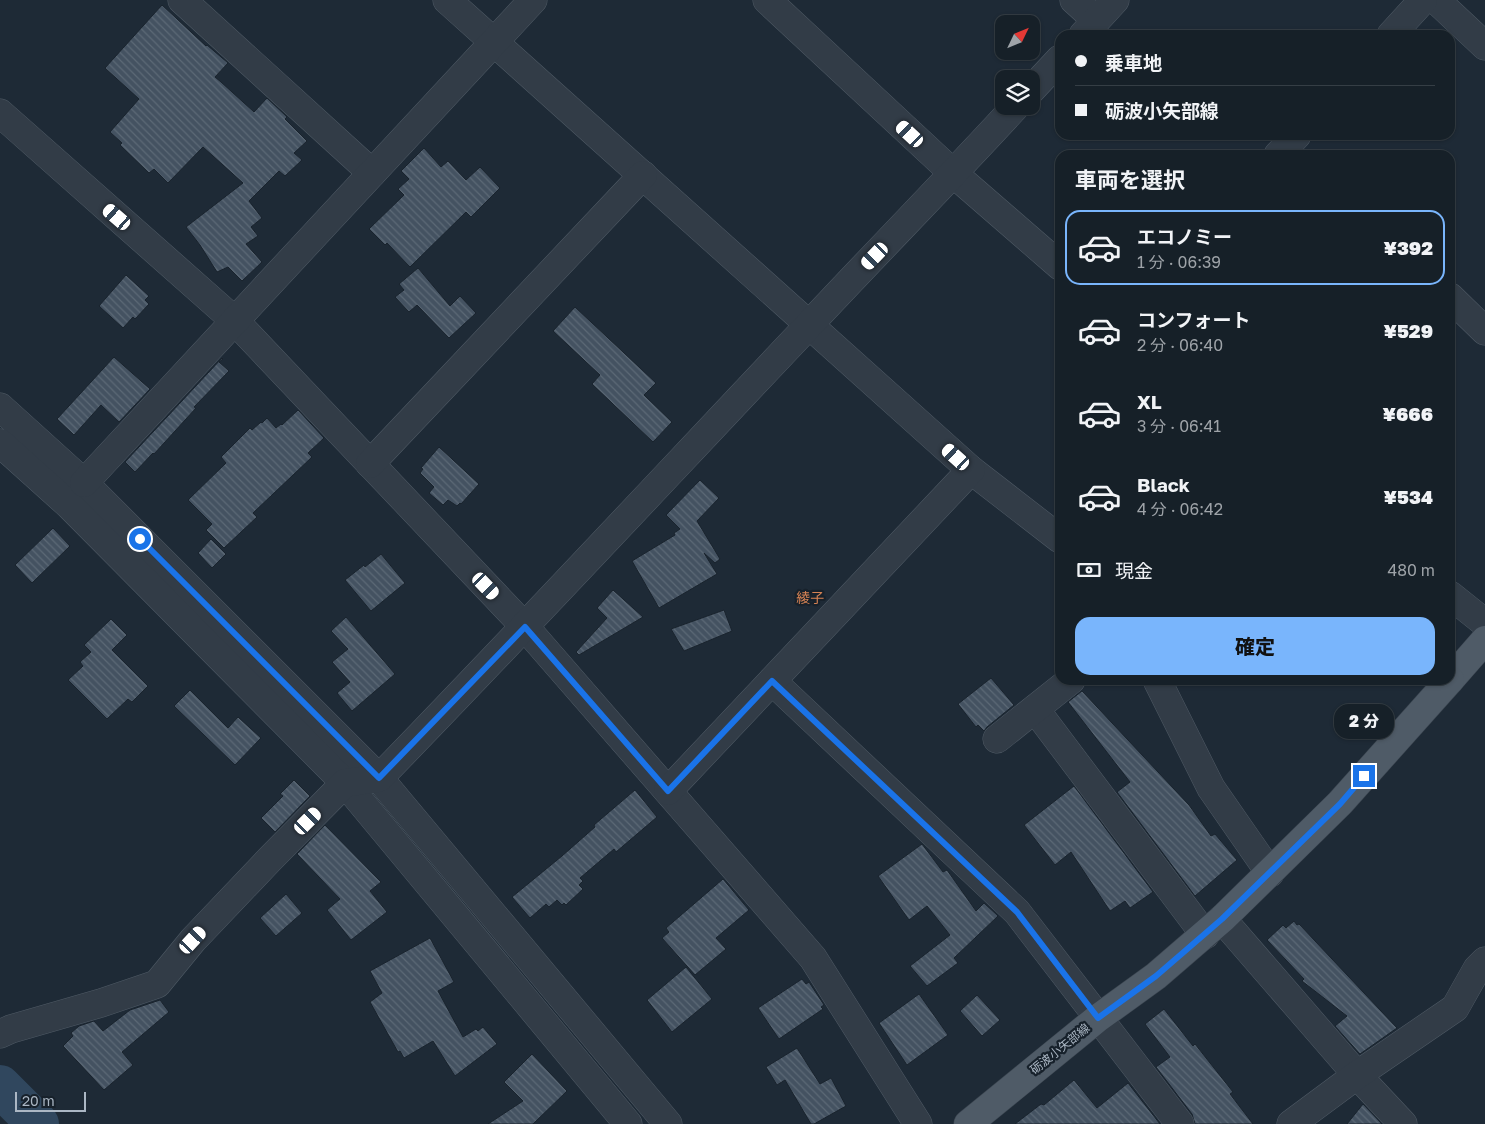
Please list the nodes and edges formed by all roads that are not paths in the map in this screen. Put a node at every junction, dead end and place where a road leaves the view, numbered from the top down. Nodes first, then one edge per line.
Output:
1 (182, 0) edge
2 (447, 0) edge
3 (533, 0) edge
4 (767, 0) edge
5 (1074, 0) edge
6 (1115, 0) edge
7 (1423, 0) edge
8 (1436, 0) edge
9 (1089, 28) edge
10 (1396, 30) edge
11 (494, 41) junction
12 (1485, 46) edge
13 (1055, 64) edge
14 (1040, 80) edge
15 (0, 113) edge
16 (1008, 115) edge
17 (372, 173) junction
18 (954, 174) junction
19 (643, 175) junction
20 (1055, 262) edge
21 (1455, 302) edge
22 (235, 321) junction
23 (809, 324) junction
24 (1485, 331) edge
25 (0, 407) edge
26 (0, 443) edge
27 (370, 464) junction
28 (971, 470) junction
29 (84, 483) junction
30 (1055, 535) edge
31 (1455, 599) edge
32 (1485, 623) edge
33 (525, 627) junction
34 (1485, 640) edge
35 (1455, 674) edge
36 (772, 681) junction
37 (1065, 685) edge
38 (1159, 685) edge
39 (1446, 685) edge
40 (1036, 709) junction
41 (997, 739) dead end
42 (379, 778) junction
43 (345, 783) junction
44 (668, 791) junction
45 (1270, 873) junction
46 (1213, 927) junction
47 (1485, 961) edge
48 (1098, 1018) junction
49 (0, 1034) edge
50 (1357, 1075) junction
51 (628, 1124) edge
52 (668, 1124) edge
53 (918, 1124) edge
54 (968, 1124) edge
55 (1180, 1124) edge
56 (1291, 1124) edge
57 (1403, 1124) edge

1 - 17 street
2 - 11 street
3 - 11 street
4 - 18 street
5 - 9 street
6 - 9 street
7 - 10 street
8 - 12 street
11 - 17 street
11 - 19 street
13 - 14 street
15 - 22 street
16 - 18 street
17 - 22 street
18 - 20 street
18 - 23 street
19 - 23 street
19 - 27 street
21 - 24 street
22 - 27 street
22 - 29 street
23 - 28 street
23 - 33 street
25 - 29 street
26 - 43 street
27 - 33 street
28 - 30 street
28 - 36 street
29 - 42 street
31 - 32 street
33 - 42 street
33 - 44 street
34 - 35 main road, 砺波小矢部線
36 - 44 street
36 - 48 street
37 - 40 street
38 - 45 street
39 - 45 main road, 砺波小矢部線
40 - 41 street
40 - 46 street
42 - 43 street
42 - 52 street
43 - 49 street
43 - 51 street
44 - 53 street
45 - 46 main road, 砺波小矢部線
46 - 48 main road, 砺波小矢部線
46 - 50 street
47 - 50 street
48 - 54 main road, 砺波小矢部線
48 - 55 street
50 - 56 street
50 - 57 street

